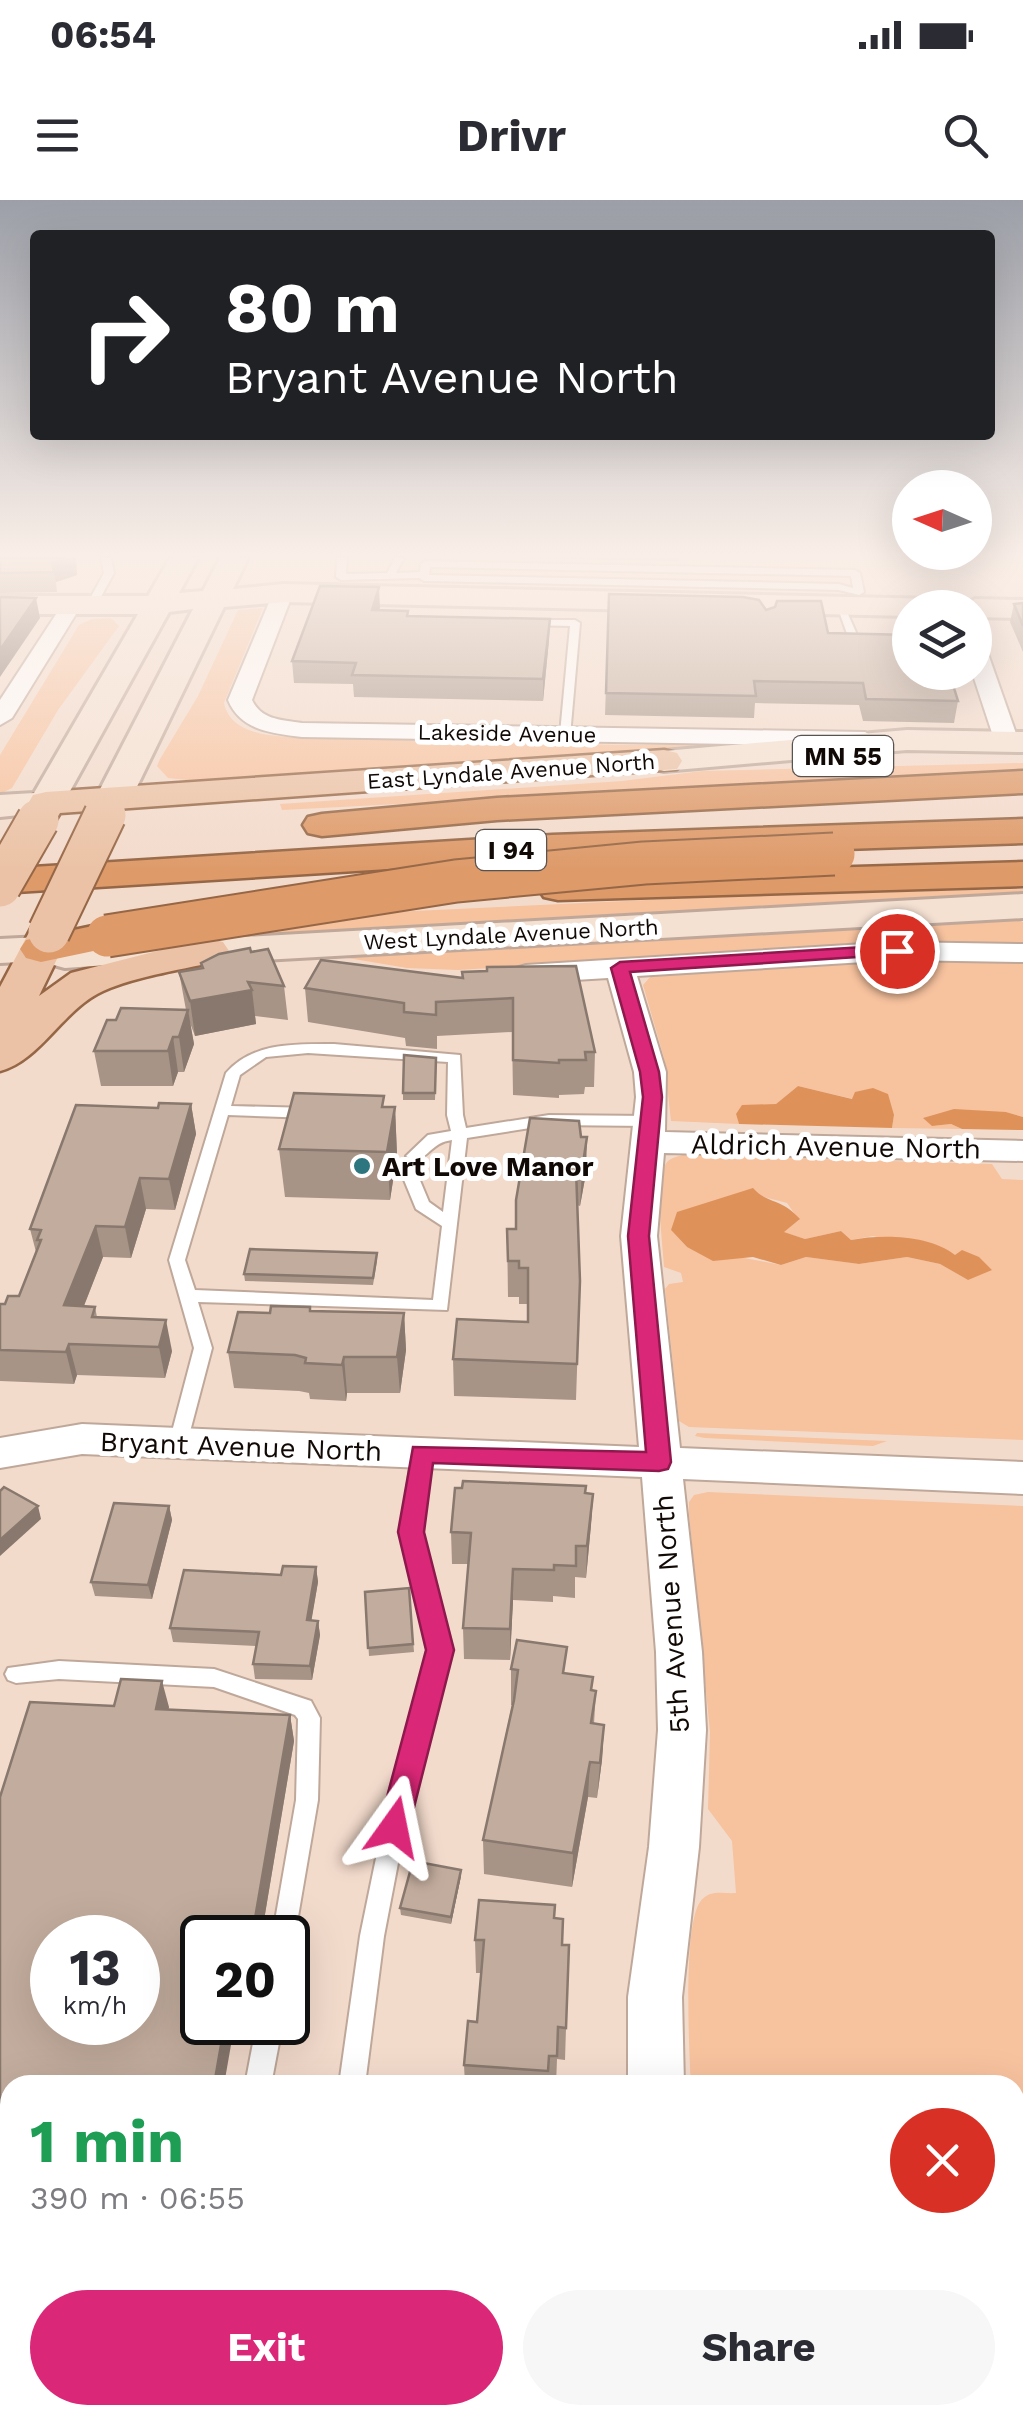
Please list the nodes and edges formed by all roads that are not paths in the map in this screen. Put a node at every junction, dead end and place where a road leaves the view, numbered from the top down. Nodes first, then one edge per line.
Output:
1 (41, 662) edge
2 (128, 662) edge
3 (181, 662) edge
4 (255, 662) edge
5 (571, 662) edge
6 (992, 687) edge
7 (0, 718) edge
8 (566, 734) junction
9 (907, 740) junction
10 (1018, 746) edge
11 (664, 761) junction
12 (1023, 782) edge
13 (1023, 804) edge
14 (0, 806) edge
15 (109, 807) junction
16 (42, 812) junction
17 (268, 830) junction
18 (1023, 831) edge
19 (0, 845) edge
20 (1023, 850) edge
21 (1023, 874) edge
22 (0, 883) edge
23 (1023, 906) edge
24 (0, 911) edge
25 (30, 944) edge
26 (288, 945) junction
27 (208, 951) junction
28 (1023, 952) edge
29 (620, 968) junction
30 (365, 972) edge
31 (498, 976) edge
32 (0, 1031) edge
33 (0, 1057) edge
34 (222, 1110) junction
35 (320, 1113) edge
36 (648, 1132) junction
37 (460, 1134) junction
38 (1023, 1150) edge
39 (414, 1156) dead end
40 (410, 1175) dead end
41 (450, 1224) junction
42 (188, 1296) junction
43 (178, 1443) junction
44 (0, 1453) edge
45 (422, 1454) junction
46 (659, 1462) junction
47 (1023, 1478) edge
48 (16, 1674) dead end
49 (288, 1915) edge
50 (266, 2045) edge
51 (260, 2075) edge
52 (353, 2075) edge
53 (656, 2075) edge

1 - 7 street
2 - 16 main road
3 - 15 main road
4 - 8 street, Lakeside Avenue
5 - 8 lane
6 - 10 street
8 - 9 street, Lakeside Avenue
9 - 10 main road, East Lyndale Avenue North
9 - 11 main road, East Lyndale Avenue North
10 - 11 highway, MN 55
11 - 15 main road, East Lyndale Avenue North
12 - 17 highway
13 - 17 highway, I 94
14 - 16 main road, East Lyndale Avenue North
15 - 16 main road, East Lyndale Avenue North
15 - 25 main road, bridge
16 - 22 main road, bridge
17 - 19 highway, I 94
18 - 22 highway, I 94
20 - 25 highway, bridge
21 - 24 highway
23 - 26 main road, West Lyndale Avenue North
25 - 27 main road, West Lyndale Avenue North
25 - 32 main road
26 - 27 main road, West Lyndale Avenue North
26 - 30 street
27 - 33 main road
28 - 29 street
29 - 31 street
29 - 36 street, 5th Avenue North
34 - 35 lane
34 - 37 lane
34 - 42 lane
36 - 37 lane
36 - 38 street, Aldrich Avenue North
36 - 46 street, 5th Avenue North
37 - 39 lane
37 - 41 lane
40 - 41 lane
41 - 42 lane
42 - 43 lane
43 - 44 street, Bryant Avenue North
43 - 45 street, Bryant Avenue North
45 - 46 street, Bryant Avenue North
45 - 52 lane
46 - 47 street, Bryant Avenue North
46 - 53 street, 5th Avenue North
48 - 49 lane
50 - 51 lane

